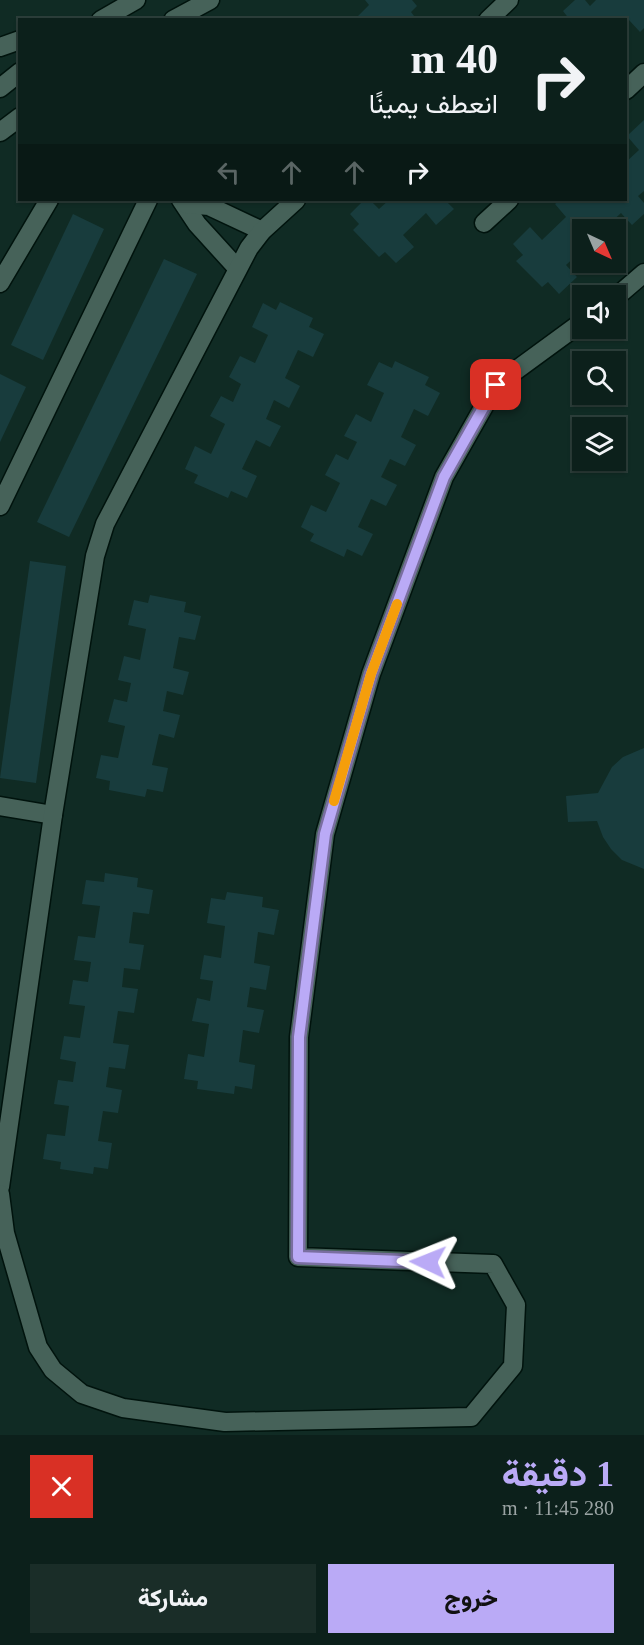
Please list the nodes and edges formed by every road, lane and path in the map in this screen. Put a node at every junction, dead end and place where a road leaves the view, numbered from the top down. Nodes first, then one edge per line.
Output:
1 (136, 0) edge
2 (210, 0) edge
3 (509, 0) edge
4 (104, 18) edge
5 (177, 18) edge
6 (490, 18) edge
7 (18, 41) edge
8 (0, 47) edge
9 (644, 73) edge
10 (18, 74) edge
11 (0, 88) edge
12 (627, 89) edge
13 (18, 118) edge
14 (0, 132) edge
15 (48, 201) edge
16 (148, 201) edge
17 (295, 201) edge
18 (508, 201) edge
19 (184, 202) edge
20 (484, 223) dead end
21 (262, 231) junction
22 (237, 268) junction
23 (644, 273) edge
24 (0, 283) edge
25 (626, 289) edge
26 (572, 329) edge
27 (0, 506) edge
28 (0, 806) edge
29 (53, 815) junction
30 (0, 1187) edge
31 (0, 1194) edge

1 - 4 street
2 - 5 street
3 - 6 street
7 - 8 street
9 - 12 street
10 - 11 street
13 - 14 street
15 - 24 street
16 - 27 street
17 - 21 street
18 - 20 street
19 - 21 street
19 - 22 street
21 - 22 street
22 - 29 street
23 - 25 street
26 - 31 street
28 - 29 street
29 - 30 street

